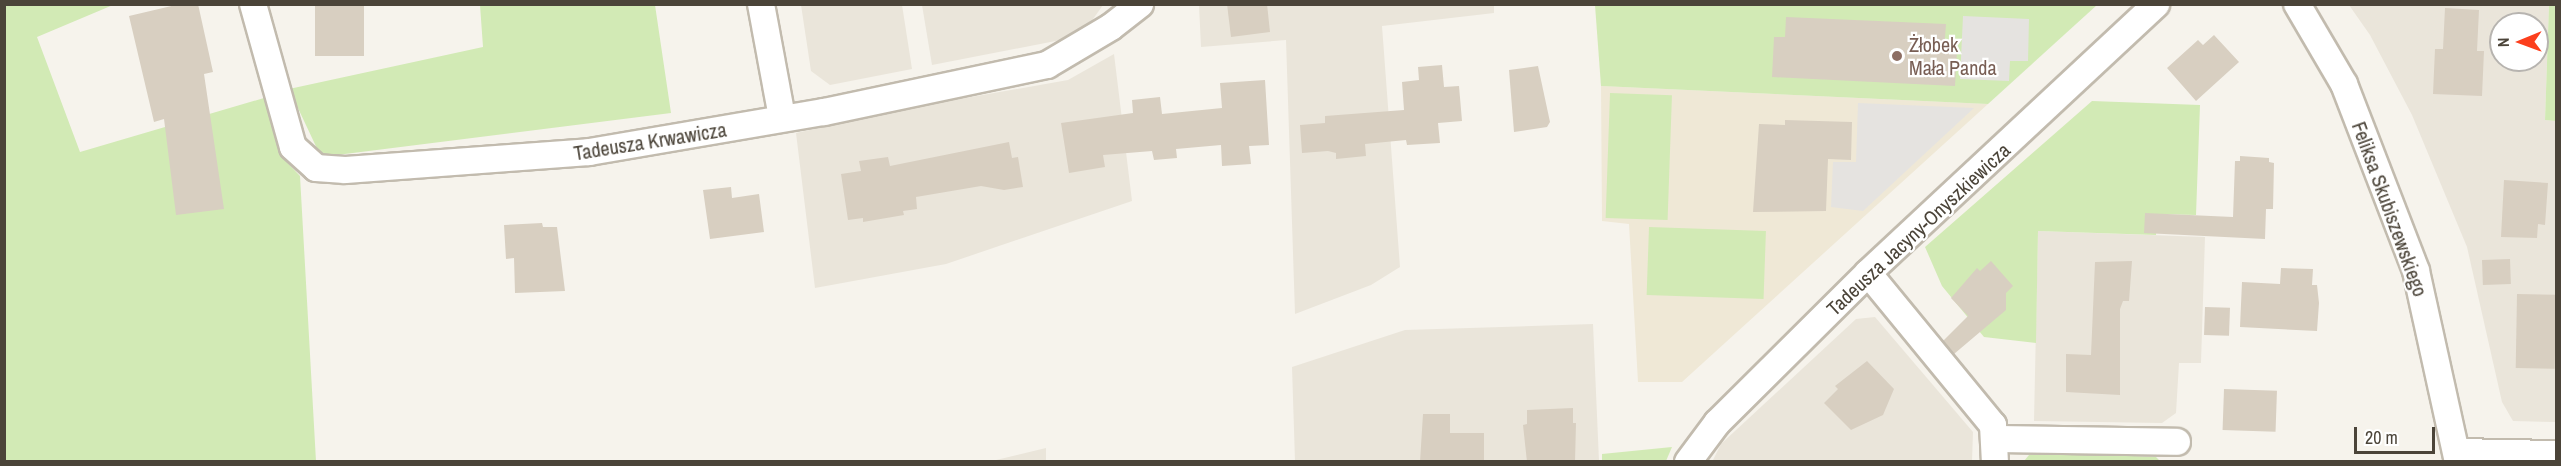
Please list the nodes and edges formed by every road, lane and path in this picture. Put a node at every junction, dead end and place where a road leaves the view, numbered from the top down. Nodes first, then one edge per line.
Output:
1 (253, 4) edge
2 (761, 4) edge
3 (1140, 4) edge
4 (2156, 4) edge
5 (2297, 4) edge
6 (782, 117) junction
7 (1868, 273) junction
8 (2177, 442) dead end
9 (1996, 450) edge
10 (2556, 454) edge
11 (2458, 457) edge
12 (1688, 462) edge

1 - 6 street, Tadeusza Krwawicza
2 - 6 street
3 - 6 street, Tadeusza Krwawicza
4 - 7 street, Tadeusza Jacyny-Onyszkiewicza
5 - 11 street, Feliksa Skubiszewskiego
7 - 9 street
7 - 12 street, Tadeusza Jacyny-Onyszkiewicza
8 - 9 street
10 - 11 street

